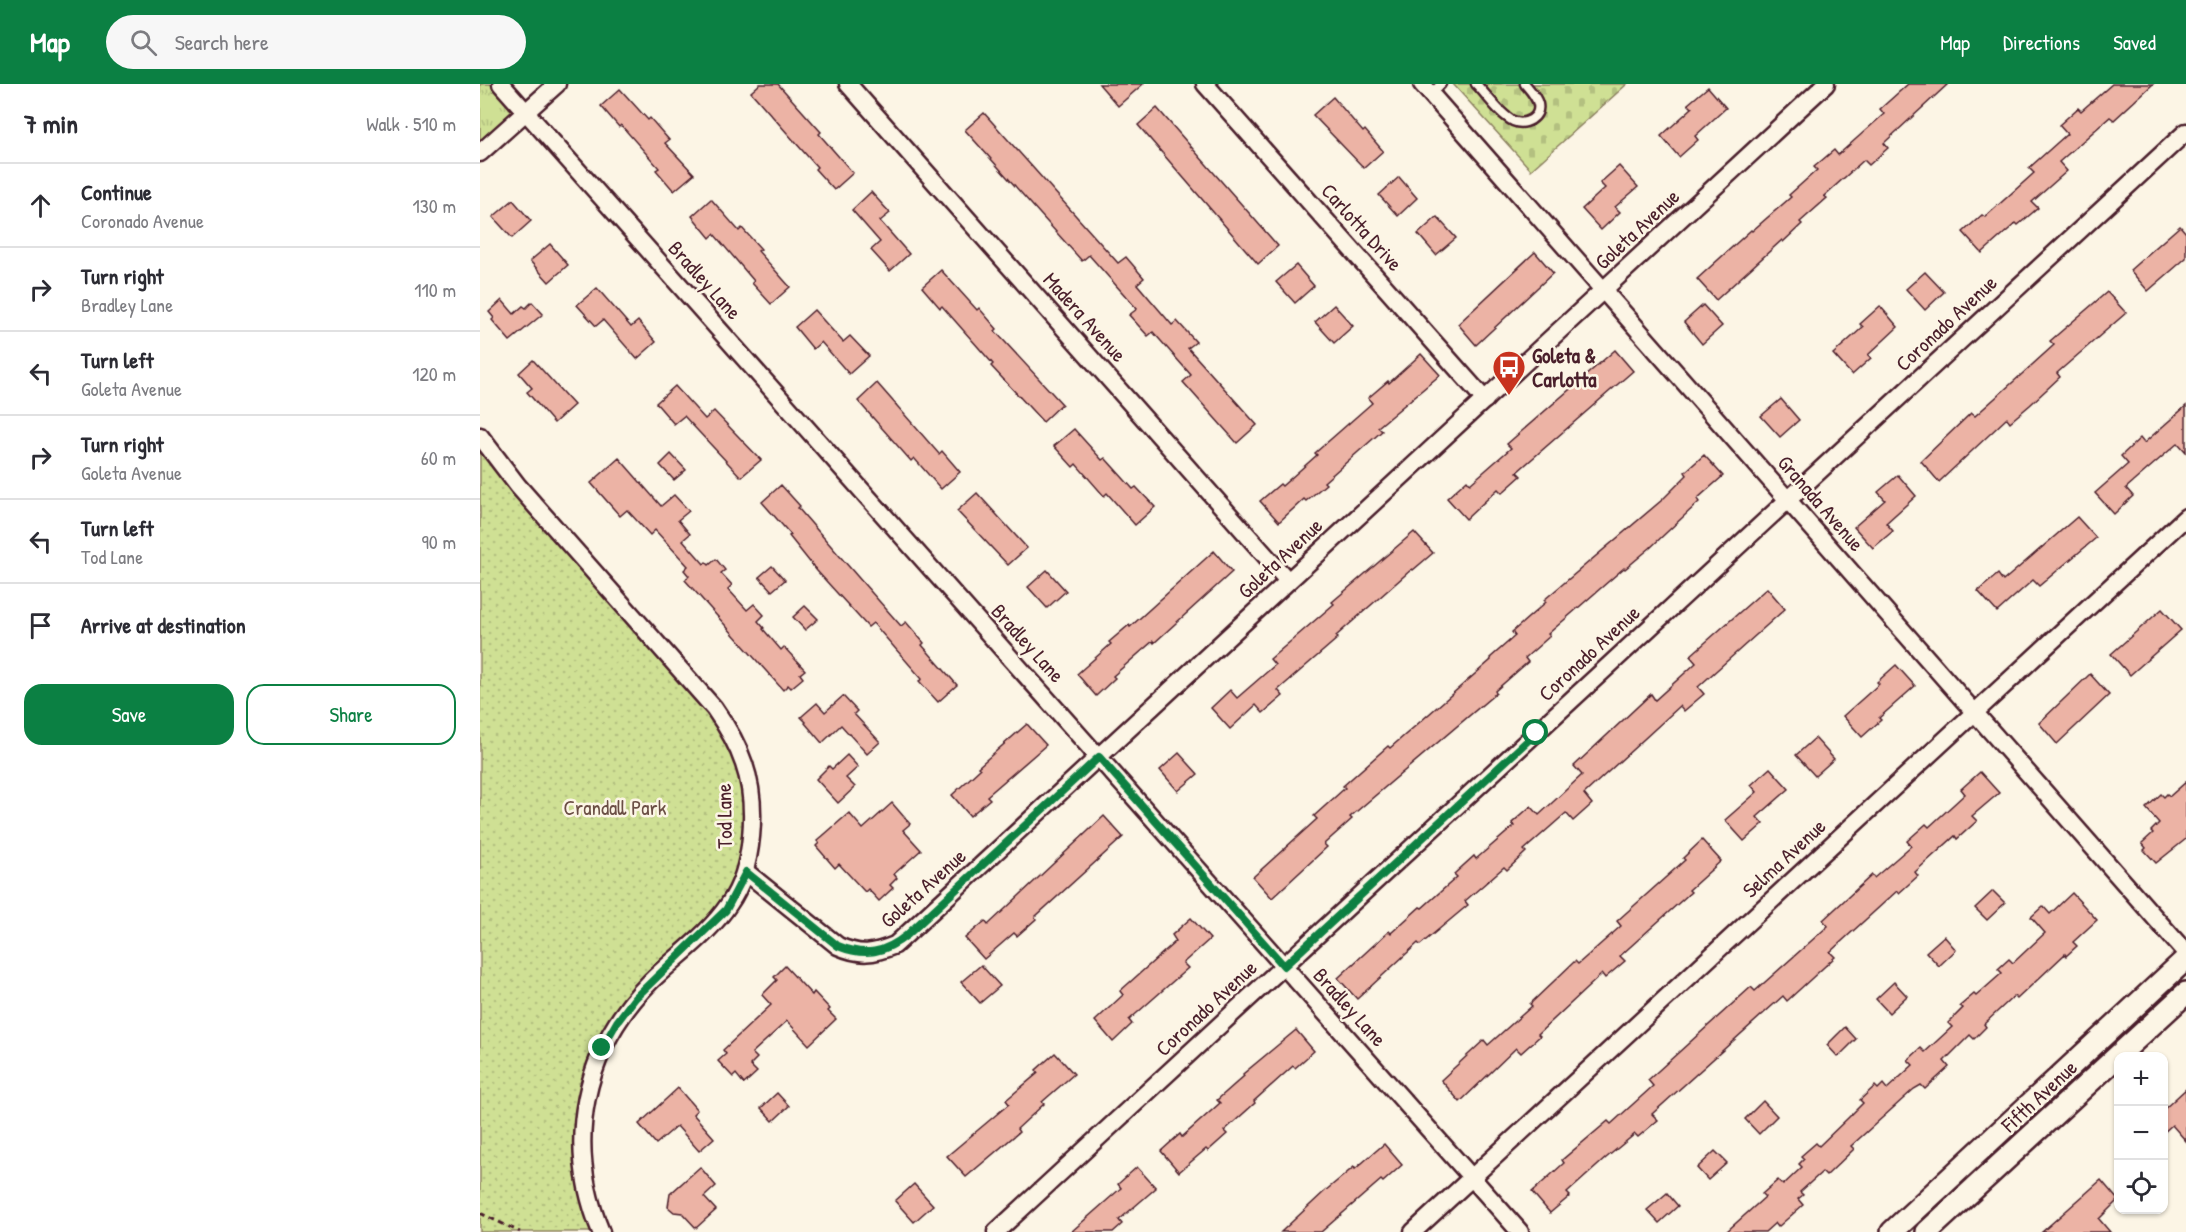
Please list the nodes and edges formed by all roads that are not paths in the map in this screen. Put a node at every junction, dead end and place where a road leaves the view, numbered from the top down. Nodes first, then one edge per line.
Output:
1 (501, 84) edge
2 (557, 84) edge
3 (848, 84) edge
4 (1205, 84) edge
5 (1476, 84) edge
6 (1525, 84) edge
7 (1826, 84) edge
8 (1432, 87) edge
9 (526, 112) junction
10 (2186, 132) edge
11 (480, 153) edge
12 (1604, 290) junction
13 (1485, 400) junction
14 (480, 436) edge
15 (1788, 499) junction
16 (2186, 517) edge
17 (1288, 581) junction
18 (1974, 712) junction
19 (1099, 757) junction
20 (746, 872) junction
21 (2186, 953) edge
22 (2186, 959) edge
23 (1284, 966) junction
24 (2186, 993) edge
25 (1472, 1177) junction
26 (601, 1232) edge
27 (996, 1232) edge
28 (1413, 1232) edge
29 (1520, 1232) edge
30 (1892, 1232) edge
31 (1927, 1232) edge

1 - 9 street, Bradley Lane
2 - 9 street
3 - 17 street, Madera Avenue
4 - 13 street, Carlotta Drive
5 - 6 lane
7 - 12 street, Goleta Avenue
8 - 12 street, Granada Avenue
9 - 11 street
9 - 19 street, Bradley Lane
10 - 15 street, Coronado Avenue
12 - 13 street, Goleta Avenue
12 - 15 street, Granada Avenue
13 - 17 street, Goleta Avenue
14 - 20 street, Tod Lane
15 - 18 street, Granada Avenue
15 - 23 street, Coronado Avenue
16 - 18 street, Selma Avenue
17 - 19 street, Goleta Avenue
18 - 21 street, Granada Avenue
18 - 25 street, Selma Avenue
19 - 20 street, Goleta Avenue
19 - 23 street, Bradley Lane
20 - 26 street, Tod Lane
22 - 30 street, Fifth Avenue
23 - 25 street, Bradley Lane
23 - 27 street, Coronado Avenue
24 - 31 street, Fifth Avenue
25 - 28 street, Selma Avenue
25 - 29 street, Bradley Lane

